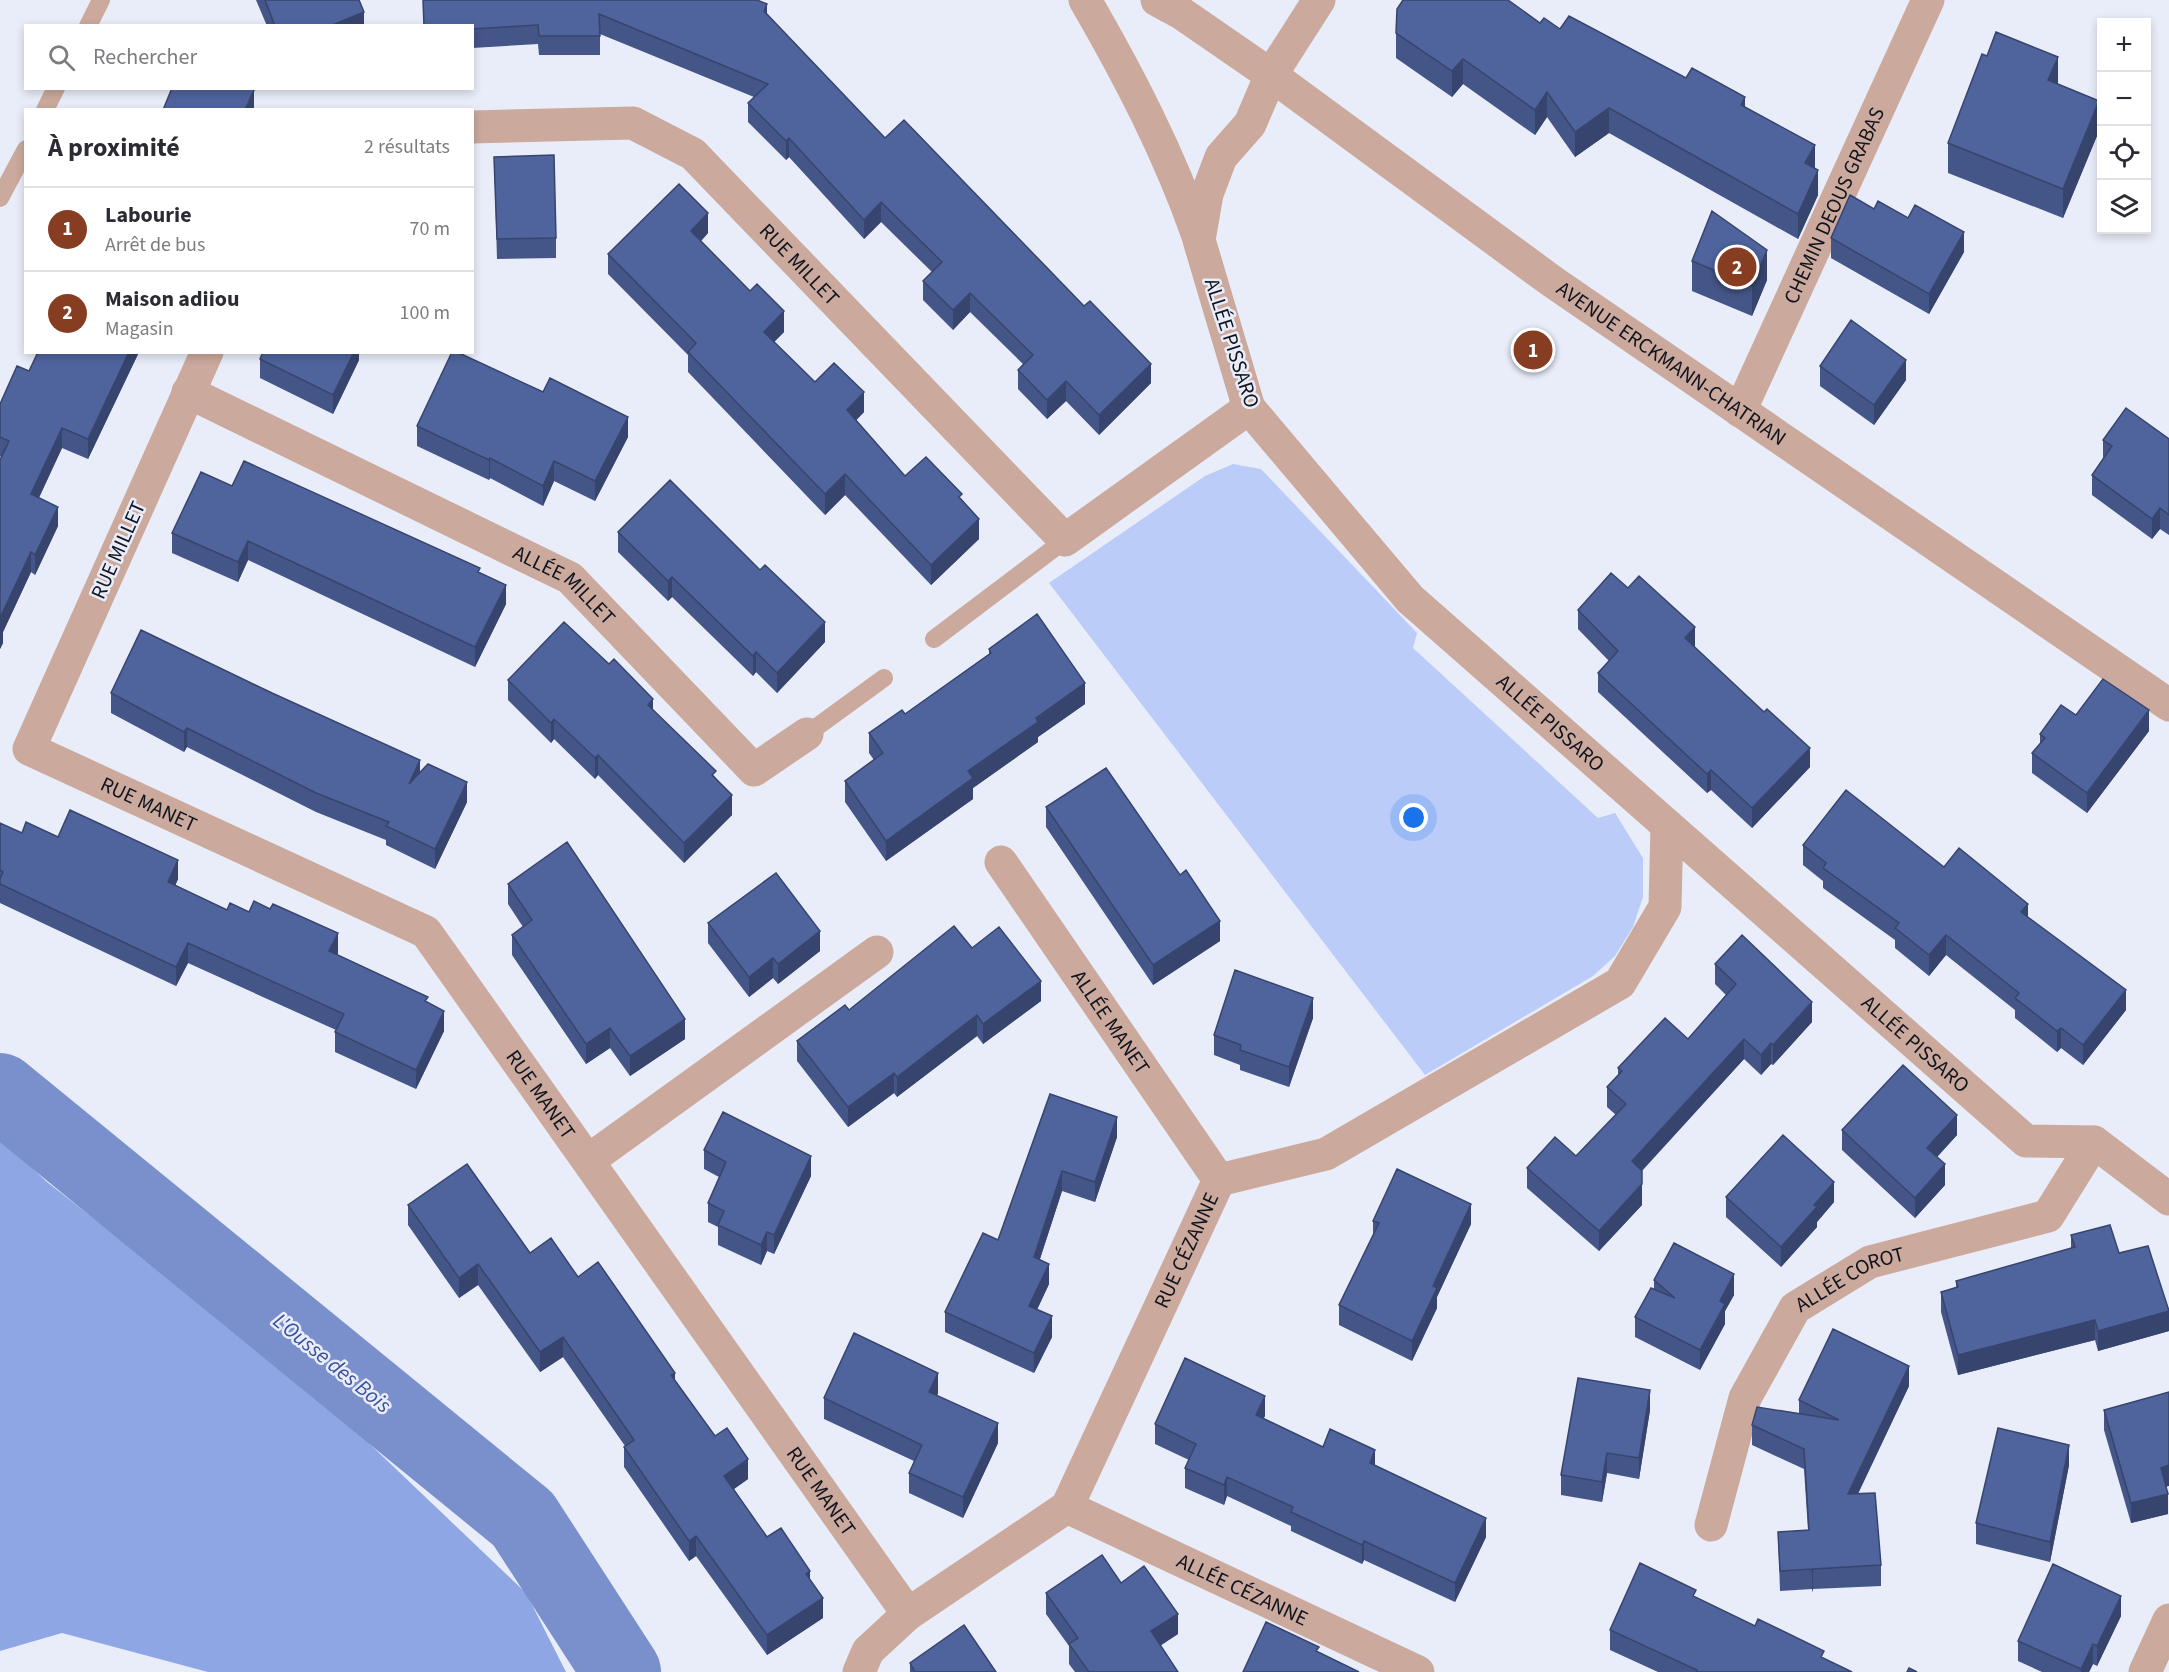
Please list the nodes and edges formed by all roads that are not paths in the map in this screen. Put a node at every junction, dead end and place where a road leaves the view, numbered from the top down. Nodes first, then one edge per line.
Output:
1 (101, 0) edge
2 (1085, 0) edge
3 (1319, 0) edge
4 (1928, 0) edge
5 (1169, 4) edge
6 (89, 24) edge
7 (1271, 75) junction
8 (55, 90) edge
9 (46, 108) edge
10 (474, 127) edge
11 (24, 152) edge
12 (0, 198) edge
13 (1199, 240) junction
14 (206, 354) edge
15 (188, 392) junction
16 (1249, 408) junction
17 (1740, 411) junction
18 (1065, 540) junction
19 (934, 639) dead end
20 (884, 678) dead end
21 (2169, 705) edge
22 (807, 734) joint
23 (29, 749) joint
24 (1667, 826) junction
25 (1001, 862) dead end
26 (877, 952) dead end
27 (2094, 1142) junction
28 (590, 1160) junction
29 (1219, 1180) junction
30 (2169, 1199) edge
31 (1067, 1507) junction
32 (1711, 1525) dead end
33 (908, 1614) junction
34 (2169, 1620) edge
35 (859, 1672) edge
36 (1418, 1672) edge
37 (2145, 1672) edge

1 - 6 lane
2 - 13 street
3 - 7 street, ALLÉE PISSARO
4 - 17 street, CHEMIN DEOUS GRABAS
5 - 7 street, AVENUE ERCKMANN-CHATRIAN
7 - 13 street, ALLÉE PISSARO
7 - 17 street, AVENUE ERCKMANN-CHATRIAN
8 - 9 lane
10 - 18 street, RUE MILLET
11 - 12 lane
13 - 16 street, ALLÉE PISSARO
14 - 15 street, RUE MILLET
15 - 22 street, ALLÉE MILLET
15 - 23 street, RUE MILLET
16 - 18 street
16 - 24 street, ALLÉE PISSARO
17 - 21 street, AVENUE ERCKMANN-CHATRIAN
18 - 19 lane
20 - 22 lane, ALLÉE MILLET
23 - 28 street, RUE MANET
24 - 27 street, ALLÉE PISSARO
24 - 29 street, RUE CÉZANNE
25 - 29 street, ALLÉE MANET
26 - 28 street
27 - 30 street
27 - 32 street, ALLÉE COROT
28 - 33 street, RUE MANET
29 - 31 street, RUE CÉZANNE
31 - 33 street
31 - 36 street, ALLÉE CÉZANNE
33 - 35 street
34 - 37 street

